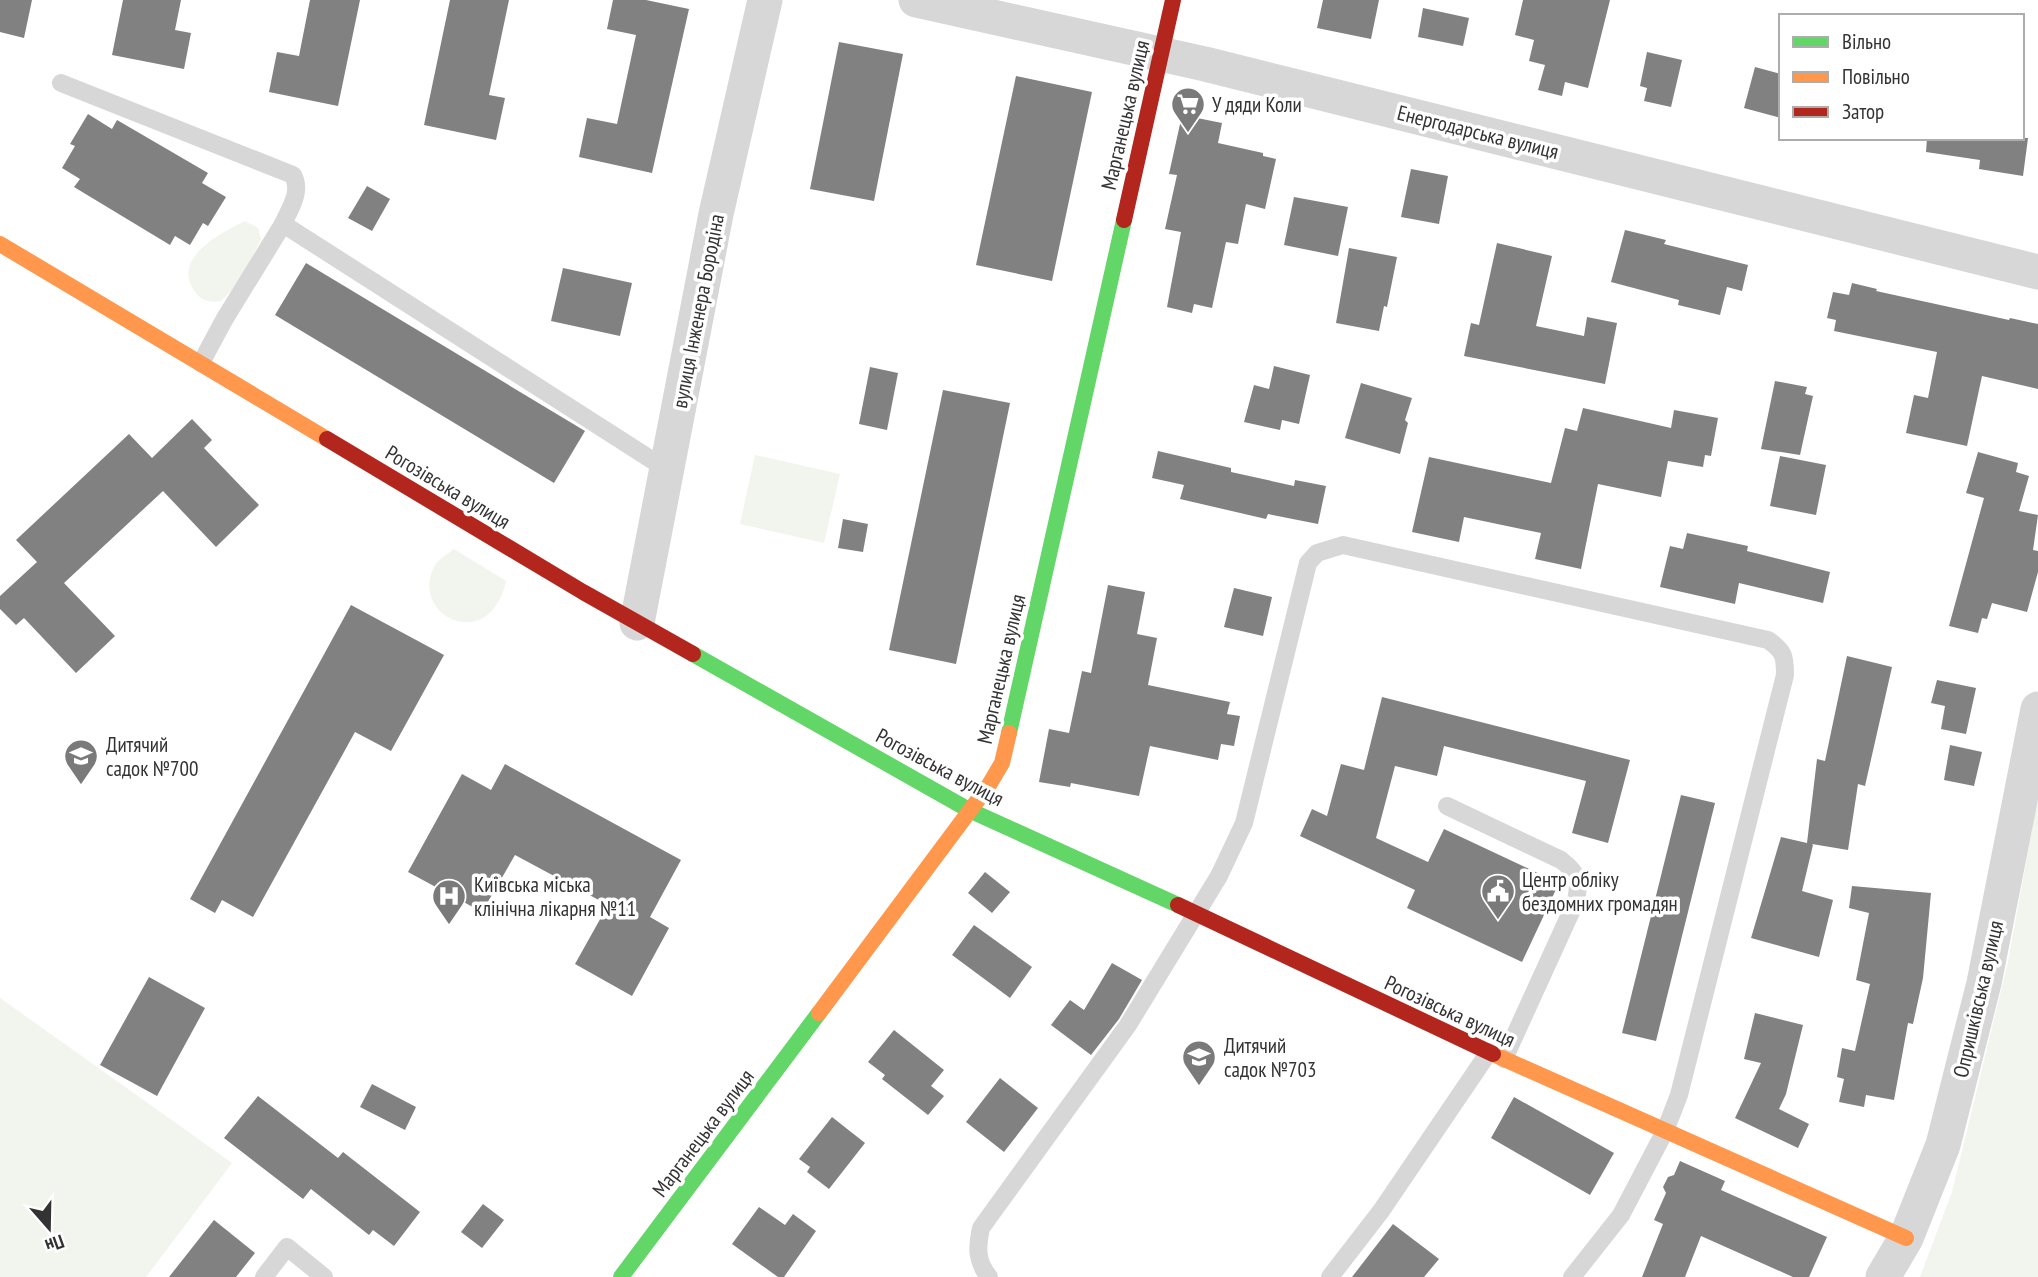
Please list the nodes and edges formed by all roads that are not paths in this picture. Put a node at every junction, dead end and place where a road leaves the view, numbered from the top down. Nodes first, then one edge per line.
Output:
1 (765, 0) edge
2 (916, 0) edge
3 (1173, 0) edge
4 (1161, 54) junction
5 (61, 83) dead end
6 (283, 224) junction
7 (0, 244) edge
8 (2038, 272) edge
9 (201, 363) junction
10 (666, 470) junction
11 (638, 623) junction
12 (2038, 709) edge
13 (1447, 806) dead end
14 (969, 810) junction
15 (1197, 914) junction
16 (1496, 1056) junction
17 (1665, 1131) junction
18 (1906, 1238) junction
19 (264, 1277) edge
20 (324, 1277) edge
21 (621, 1277) edge
22 (989, 1277) edge
23 (1331, 1277) edge
24 (1572, 1277) edge
25 (1883, 1277) edge

1 - 10 street, вулиця Інженера Бородіна
2 - 4 street, Енергодарська вулиця
3 - 4 street, Марганецька вулиця
4 - 8 street, Енергодарська вулиця
4 - 14 street, Марганецька вулиця
5 - 6 lane
6 - 9 lane
6 - 10 lane
7 - 9 street, Рогозівська вулиця
9 - 11 street, Рогозівська вулиця
10 - 11 street, вулиця Інженера Бородіна
11 - 14 street, Рогозівська вулиця
12 - 18 street, Опришківська вулиця
13 - 16 lane
14 - 15 street, Рогозівська вулиця
14 - 21 street, Марганецька вулиця
15 - 16 street, Рогозівська вулиця
15 - 17 lane
15 - 22 lane
16 - 17 street, Рогозівська вулиця
16 - 23 lane
17 - 18 street, Рогозівська вулиця
17 - 24 lane
18 - 25 street, Опришківська вулиця
19 - 20 lane

